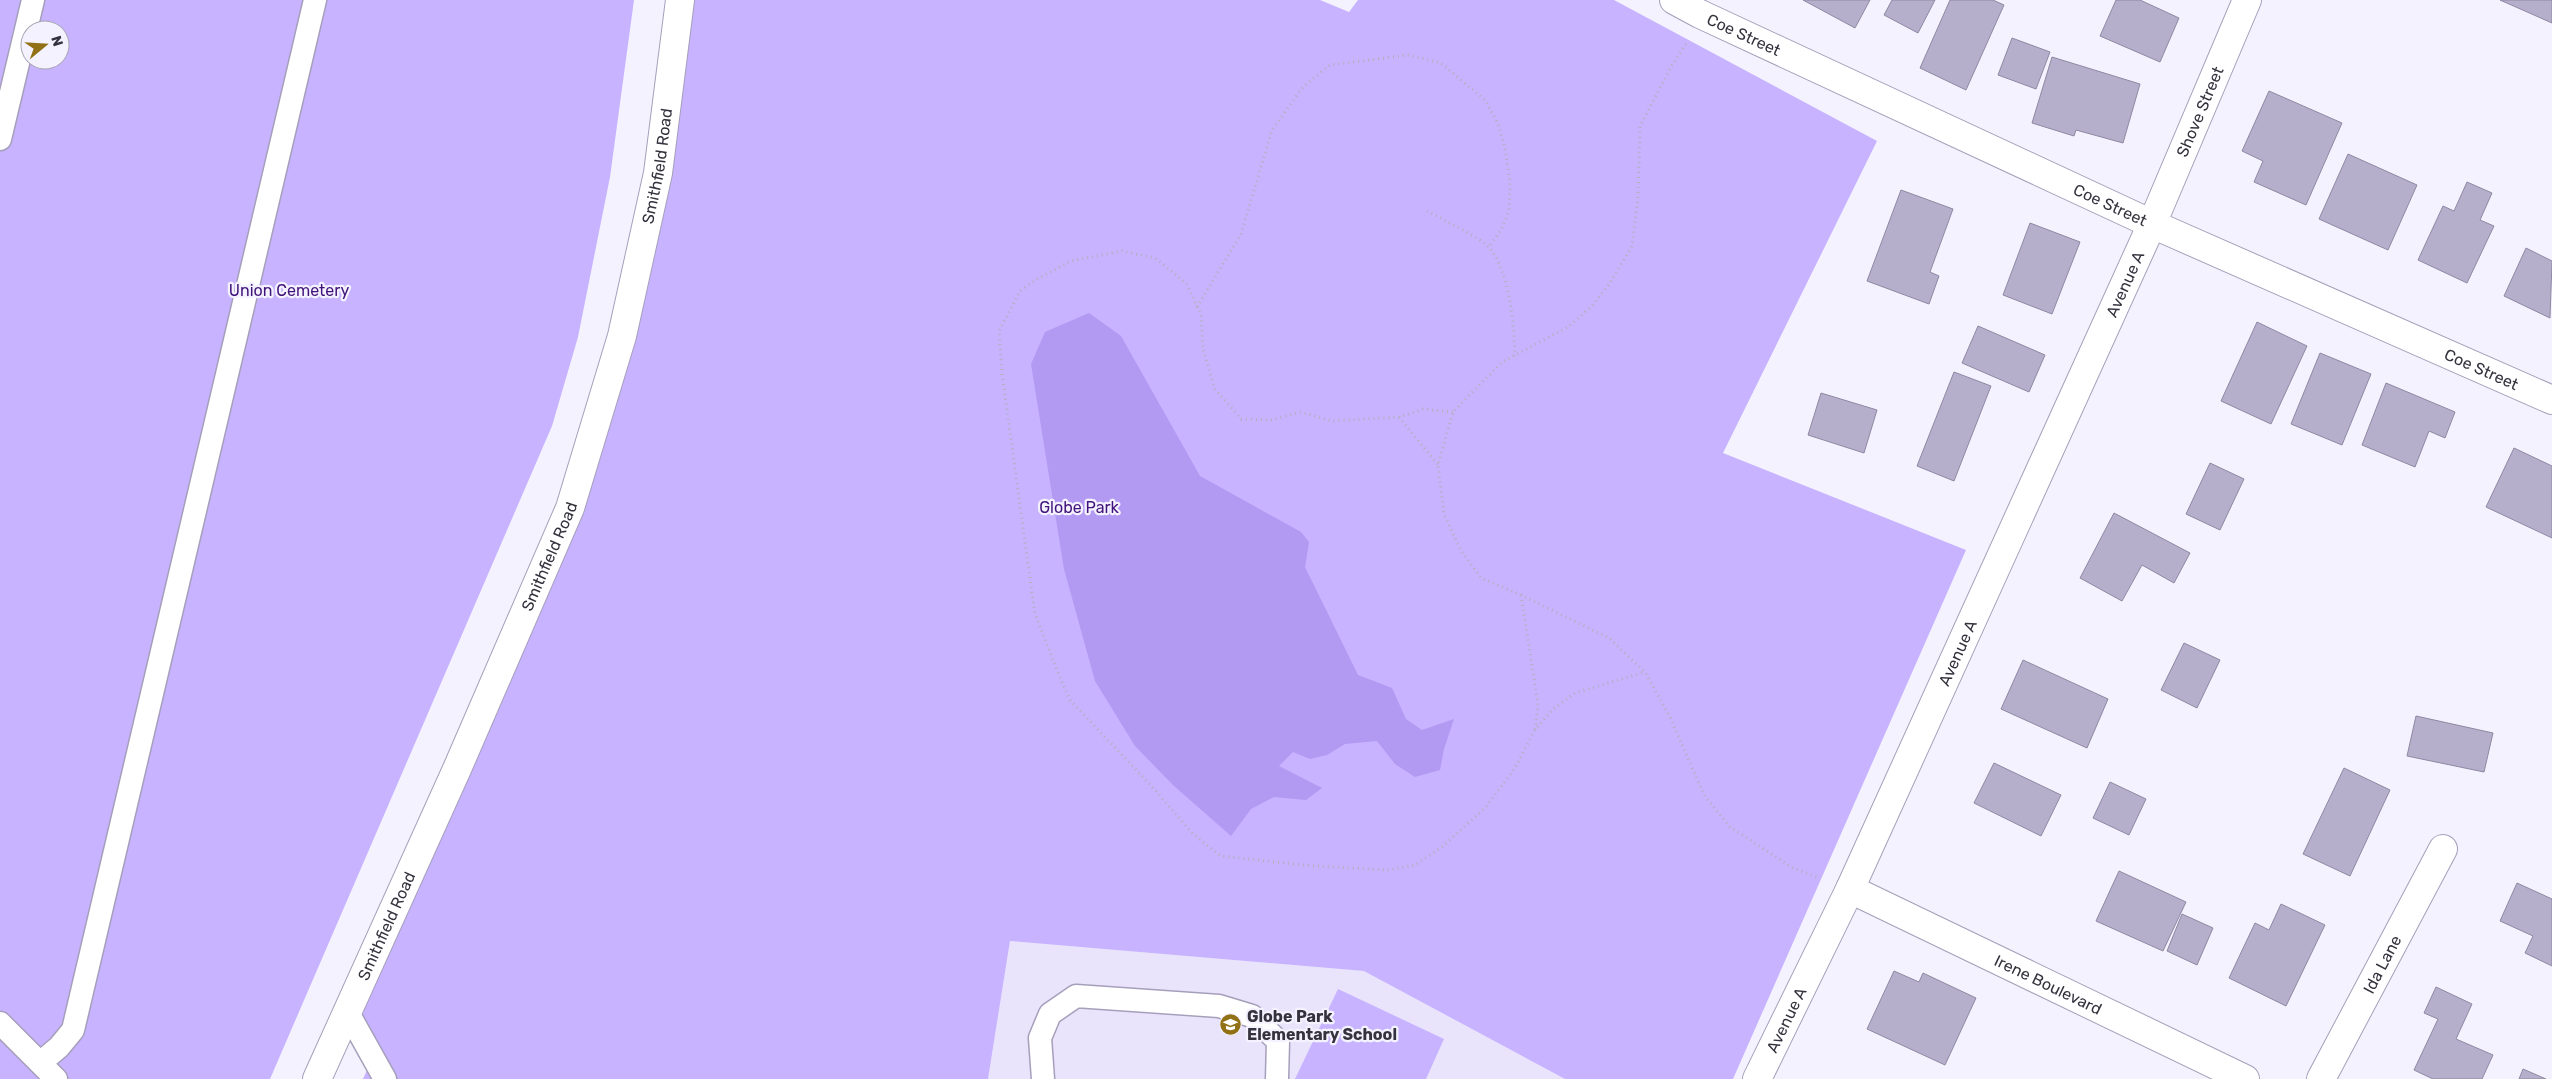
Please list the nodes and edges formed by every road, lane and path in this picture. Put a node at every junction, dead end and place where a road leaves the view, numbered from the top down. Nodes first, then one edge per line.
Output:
1 (33, 0) edge
2 (315, 0) edge
3 (680, 0) edge
4 (1674, 0) edge
5 (2247, 0) edge
6 (1703, 7) edge
7 (0, 139) edge
8 (1427, 211) dead end
9 (2152, 224) junction
10 (1489, 247) junction
11 (1197, 307) junction
12 (1515, 356) junction
13 (2552, 400) edge
14 (1453, 412) junction
15 (1399, 417) junction
16 (1438, 465) junction
17 (1521, 595) junction
18 (1645, 672) junction
19 (1534, 731) junction
20 (2443, 849) dead end
21 (1850, 889) junction
22 (347, 1011) junction
23 (0, 1023) edge
24 (40, 1063) junction
25 (56, 1079) edge
26 (317, 1079) edge
27 (385, 1079) edge
28 (1043, 1079) edge
29 (1277, 1079) edge
30 (1757, 1079) edge
31 (2245, 1079) edge
32 (2321, 1079) edge

1 - 7 lane
2 - 24 lane
3 - 22 street, Smithfield Road
4 - 6 street, Coe Street
5 - 9 street, Shove Street
6 - 9 street, Coe Street
6 - 12 path
8 - 10 path
9 - 13 street, Coe Street
9 - 21 street, Avenue A
10 - 11 path
10 - 12 path
11 - 15 path
11 - 19 path
12 - 14 path
14 - 15 path
14 - 16 path
15 - 16 path
16 - 17 path
17 - 18 path
17 - 19 path
18 - 19 path
18 - 21 path
20 - 32 street, Ida Lane
21 - 30 street, Avenue A
21 - 31 street, Irene Boulevard
22 - 26 street, Smithfield Road
22 - 27 lane
23 - 24 lane
24 - 25 lane
28 - 29 lane

